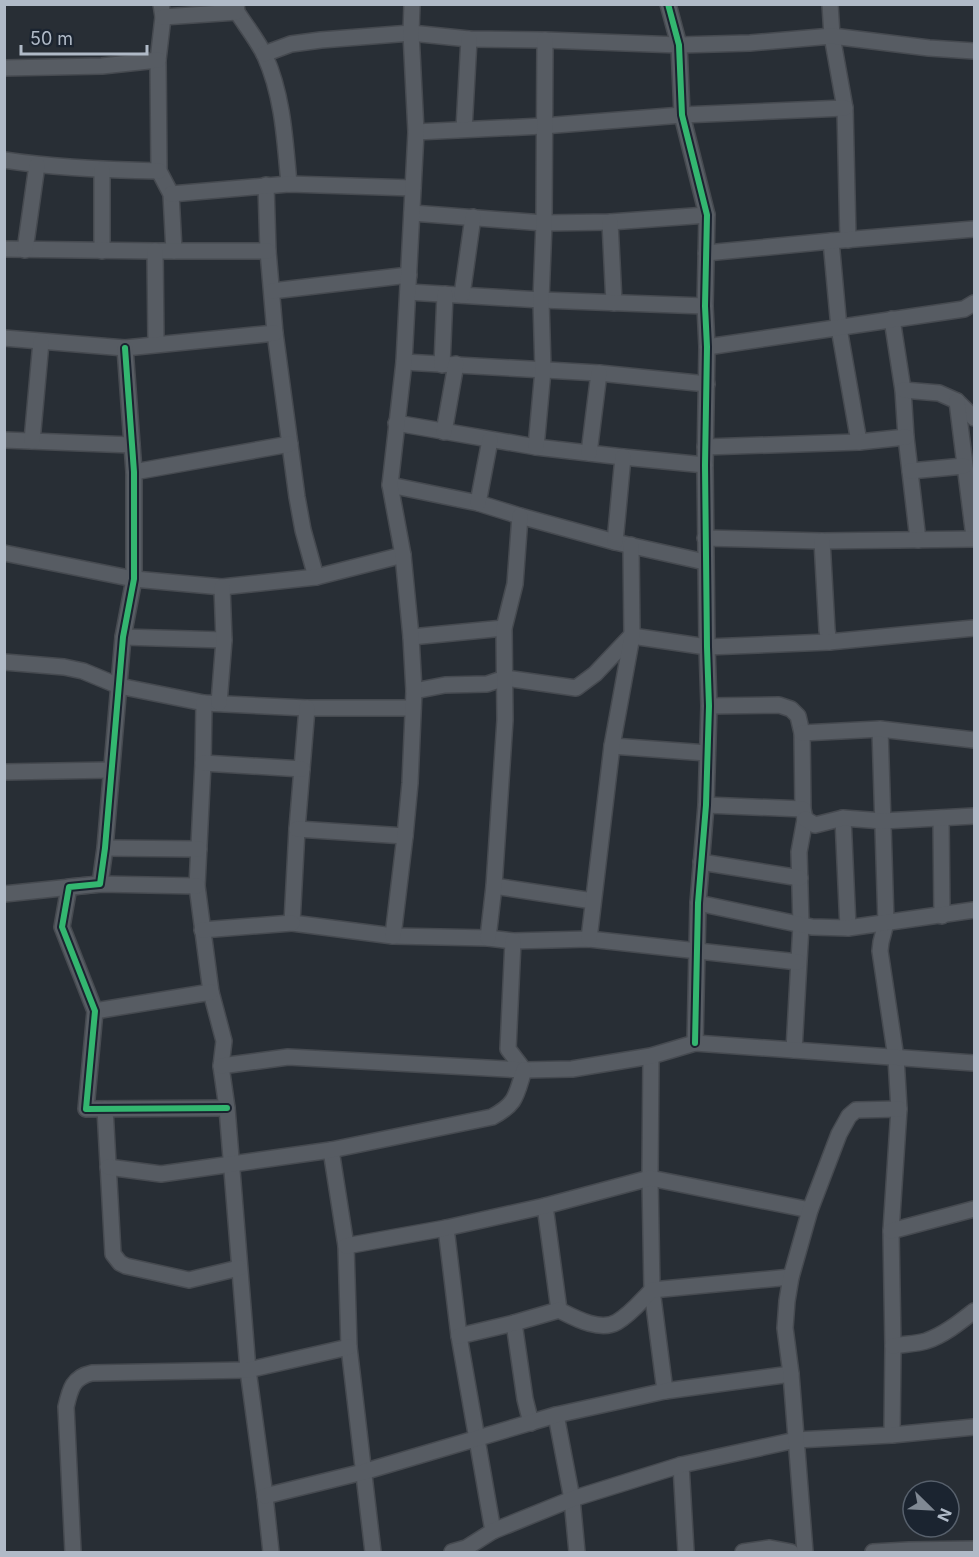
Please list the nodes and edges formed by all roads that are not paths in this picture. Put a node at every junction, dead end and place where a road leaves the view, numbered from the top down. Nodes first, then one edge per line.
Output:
1 (412, 4) edge
2 (668, 4) edge
3 (830, 4) edge
4 (236, 8) edge
5 (162, 11) edge
6 (411, 33) junction
7 (832, 36) junction
8 (469, 39) junction
9 (545, 40) junction
10 (679, 45) junction
11 (975, 51) edge
12 (264, 54) junction
13 (158, 60) junction
14 (4, 68) edge
15 (845, 108) junction
16 (681, 115) junction
17 (543, 126) junction
18 (464, 129) junction
19 (416, 132) junction
20 (4, 160) edge
21 (37, 165) junction
22 (102, 170) junction
23 (159, 171) junction
24 (289, 184) junction
25 (266, 185) junction
26 (413, 188) junction
27 (171, 194) junction
28 (412, 213) junction
29 (707, 215) junction
30 (473, 217) junction
31 (610, 222) junction
32 (544, 223) junction
33 (975, 229) edge
34 (848, 240) junction
35 (831, 241) junction
36 (4, 249) edge
37 (25, 250) junction
38 (268, 250) junction
39 (102, 251) junction
40 (155, 251) junction
41 (174, 251) junction
42 (706, 253) junction
43 (409, 275) junction
44 (272, 291) junction
45 (408, 292) junction
46 (445, 294) junction
47 (462, 296) junction
48 (541, 300) junction
49 (614, 303) junction
50 (975, 303) edge
51 (705, 306) junction
52 (892, 319) junction
53 (839, 328) junction
54 (275, 333) junction
55 (4, 338) edge
56 (41, 342) junction
57 (156, 344) junction
58 (707, 347) junction
59 (125, 348) junction
60 (404, 362) junction
61 (449, 364) junction
62 (543, 370) junction
63 (599, 374) junction
64 (706, 384) junction
65 (903, 390) junction
66 (957, 401) junction
67 (975, 418) edge
68 (396, 423) junction
69 (444, 432) junction
70 (906, 437) junction
71 (490, 440) junction
72 (4, 441) edge
73 (32, 441) junction
74 (859, 442) junction
75 (290, 444) junction
76 (132, 445) junction
77 (536, 447) junction
78 (705, 447) junction
79 (590, 453) junction
80 (623, 458) junction
81 (705, 465) junction
82 (964, 466) junction
83 (910, 471) junction
84 (134, 472) junction
85 (390, 485) junction
86 (478, 503) junction
87 (520, 516) junction
88 (705, 538) junction
89 (975, 538) edge
90 (918, 540) junction
91 (822, 541) junction
92 (615, 542) junction
93 (630, 545) junction
94 (4, 553) edge
95 (403, 555) junction
96 (705, 562) junction
97 (316, 577) junction
98 (134, 579) junction
99 (222, 587) junction
100 (504, 628) junction
101 (975, 628) edge
102 (632, 636) junction
103 (123, 637) junction
104 (411, 637) junction
105 (224, 640) junction
106 (829, 642) junction
107 (706, 647) junction
108 (4, 662) edge
109 (505, 678) junction
110 (119, 686) junction
111 (414, 691) junction
112 (211, 703) junction
113 (709, 706) junction
114 (307, 708) junction
115 (413, 708) junction
116 (879, 729) junction
117 (802, 733) junction
118 (975, 740) edge
119 (612, 746) junction
120 (707, 753) junction
121 (203, 763) junction
122 (302, 769) junction
123 (111, 770) junction
124 (4, 772) edge
125 (706, 805) junction
126 (804, 814) junction
127 (975, 816) edge
128 (843, 818) junction
129 (942, 818) junction
130 (883, 820) junction
131 (297, 829) junction
132 (405, 836) junction
133 (105, 848) junction
134 (199, 849) junction
135 (701, 862) junction
136 (800, 878) junction
137 (100, 884) junction
138 (197, 886) junction
139 (494, 886) junction
140 (4, 894) edge
141 (593, 901) junction
142 (698, 903) junction
143 (975, 910) edge
144 (942, 915) junction
145 (292, 923) junction
146 (886, 923) junction
147 (801, 925) junction
148 (848, 928) junction
149 (202, 930) junction
150 (393, 936) junction
151 (488, 938) junction
152 (589, 939) junction
153 (513, 941) junction
154 (697, 950) junction
155 (798, 962) junction
156 (211, 992) junction
157 (95, 1011) junction
158 (695, 1042) junction
159 (794, 1050) junction
160 (651, 1056) junction
161 (896, 1058) junction
162 (975, 1063) edge
163 (222, 1066) junction
164 (524, 1070) junction
165 (227, 1108) junction
166 (105, 1109) junction
167 (899, 1109) junction
168 (331, 1150) junction
169 (232, 1164) junction
170 (108, 1167) junction
171 (650, 1178) junction
172 (545, 1206) junction
173 (975, 1209) edge
174 (810, 1210) junction
175 (446, 1228) junction
176 (891, 1231) junction
177 (346, 1246) junction
178 (239, 1268) junction
179 (791, 1277) junction
180 (652, 1290) junction
181 (559, 1310) junction
182 (975, 1311) edge
183 (514, 1323) junction
184 (459, 1336) junction
185 (893, 1346) junction
186 (349, 1347) junction
187 (248, 1370) junction
188 (791, 1374) junction
189 (665, 1391) junction
190 (556, 1415) junction
191 (531, 1423) junction
192 (975, 1427) edge
193 (892, 1435) junction
194 (478, 1439) junction
195 (796, 1440) junction
196 (681, 1465) junction
197 (363, 1472) junction
198 (265, 1496) junction
199 (572, 1499) junction
200 (493, 1531) junction
201 (975, 1550) edge
202 (461, 1551) edge
203 (909, 1551) edge
204 (73, 1552) edge
205 (271, 1552) edge
206 (373, 1552) edge
207 (577, 1552) edge
208 (686, 1552) edge
209 (743, 1552) edge
210 (791, 1552) edge
211 (805, 1552) edge
212 (873, 1552) edge

1 - 6 street
2 - 10 street
3 - 7 street
4 - 5 street
4 - 12 street
5 - 13 street
6 - 8 street
6 - 12 street
6 - 19 street
7 - 10 street
7 - 11 street
7 - 15 street
8 - 9 street
8 - 18 street
9 - 10 street
9 - 17 street
10 - 16 street
12 - 24 street
13 - 14 street
13 - 23 street
15 - 16 street
15 - 34 street
16 - 17 street
16 - 29 street
17 - 18 street
17 - 32 street
18 - 19 street
19 - 26 street
20 - 21 street
21 - 22 street
21 - 37 street
22 - 23 street
22 - 39 street
23 - 27 street
24 - 25 street
24 - 26 street
25 - 27 street
25 - 38 street
26 - 28 street
27 - 41 street
28 - 30 street
28 - 43 street
29 - 31 street
29 - 42 street
30 - 32 street
30 - 47 street
31 - 32 street
31 - 49 street
32 - 48 street
33 - 34 street
34 - 35 street
35 - 42 street
35 - 53 street
36 - 37 street
37 - 39 street
38 - 41 street
38 - 44 street
39 - 40 street
40 - 41 street
40 - 57 street
42 - 51 street
43 - 44 street
43 - 45 street
44 - 54 street
45 - 46 street
45 - 60 street
46 - 47 street
46 - 61 street
47 - 48 street
48 - 49 street
48 - 62 street
49 - 51 street
50 - 52 street
51 - 58 street
52 - 53 street
52 - 65 street
53 - 58 street
53 - 74 street
54 - 57 street
54 - 75 street
55 - 56 street
56 - 59 street
56 - 73 street
57 - 59 street
58 - 64 street
59 - 76 street
60 - 61 street
60 - 68 street
61 - 62 street
61 - 69 street
62 - 63 street
62 - 77 street
63 - 64 street
63 - 79 street
64 - 78 street
65 - 66 street
65 - 70 street
66 - 67 street
66 - 82 street
68 - 69 street
68 - 85 street
69 - 71 street
70 - 74 street
70 - 83 street
71 - 77 street
71 - 86 street
72 - 73 street
73 - 76 street
74 - 78 street
75 - 84 street
75 - 97 street
76 - 84 street
77 - 79 street
78 - 81 street
79 - 80 street
80 - 81 street
80 - 92 street
81 - 88 street
82 - 83 street
82 - 89 street
83 - 90 street
84 - 98 street
85 - 86 street
85 - 95 street
86 - 87 street
87 - 92 street
87 - 100 street
88 - 91 street
88 - 96 street
89 - 90 street
90 - 91 street
91 - 106 street
92 - 93 street
93 - 96 street
93 - 102 street
94 - 98 street
95 - 97 street
95 - 104 street
96 - 107 street
97 - 99 street
98 - 99 street
98 - 103 street
99 - 105 street
100 - 104 street
100 - 109 street
101 - 106 street
102 - 107 street
102 - 109 street
102 - 119 street
103 - 105 street
103 - 110 street
104 - 111 street
105 - 112 street
106 - 107 street
107 - 113 street
108 - 110 street
109 - 111 street
109 - 139 street
110 - 112 street
110 - 123 street
111 - 115 street
112 - 114 street
112 - 121 street
113 - 117 street
113 - 120 street
114 - 115 street
114 - 122 street
115 - 132 street
116 - 117 street
116 - 118 street
116 - 130 street
117 - 126 street
119 - 120 street
119 - 141 street
120 - 125 street
121 - 122 street
121 - 134 street
122 - 131 street
123 - 124 street
123 - 133 street
125 - 126 street
125 - 135 street
126 - 128 street
126 - 136 street
127 - 129 street
128 - 130 street
128 - 148 street
129 - 130 street
129 - 144 street
130 - 146 street
131 - 132 street
131 - 145 street
132 - 150 street
133 - 134 street
133 - 137 street
134 - 138 street
135 - 136 street
135 - 142 street
136 - 147 street
137 - 138 street
137 - 140 street
137 - 157 street
138 - 149 street
139 - 141 street
139 - 151 street
141 - 152 street
142 - 147 street
142 - 154 street
143 - 144 street
144 - 146 street
145 - 149 street
145 - 150 street
146 - 148 street
146 - 161 street
147 - 148 street
147 - 155 street
149 - 156 street
150 - 151 street
151 - 153 street
152 - 153 street
152 - 154 street
153 - 164 street
154 - 155 street
154 - 158 street
155 - 159 street
156 - 157 street
156 - 163 street
157 - 166 street
158 - 159 street
158 - 160 street
159 - 161 street
160 - 164 street
160 - 171 street
161 - 162 street
161 - 167 street
163 - 164 street
163 - 165 street
164 - 168 street
165 - 166 street
165 - 169 street
166 - 170 street
167 - 174 street
167 - 176 street
168 - 169 street
168 - 177 street
169 - 170 street
169 - 178 street
170 - 178 street
171 - 172 street
171 - 174 street
171 - 180 street
172 - 175 street
172 - 181 street
173 - 176 street
174 - 179 street
175 - 177 street
175 - 184 street
176 - 185 street
177 - 186 street
178 - 187 street
179 - 180 street
179 - 188 street
180 - 181 street
180 - 189 street
181 - 183 street
182 - 185 street
183 - 184 street
183 - 191 street
184 - 194 street
185 - 193 street
186 - 187 street
186 - 197 street
187 - 198 street
187 - 204 street
188 - 189 street
188 - 195 street
189 - 190 street
190 - 191 street
190 - 199 street
191 - 194 street
192 - 193 street
193 - 195 street
194 - 197 street
194 - 200 street
195 - 196 street
195 - 211 street
196 - 199 street
196 - 208 street
197 - 198 street
197 - 206 street
198 - 205 street
199 - 200 street
199 - 207 street
200 - 202 street
201 - 203 street
203 - 212 street
209 - 210 street

